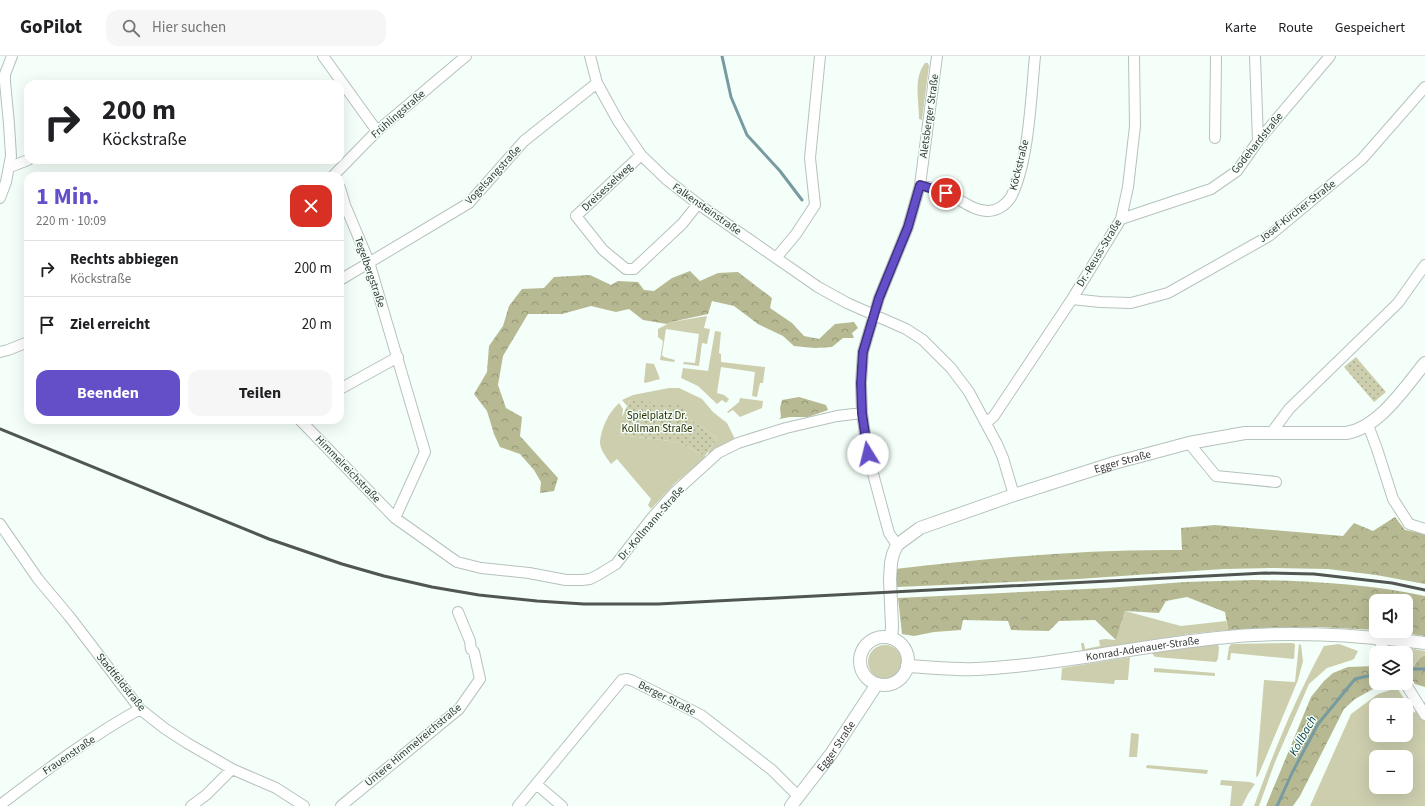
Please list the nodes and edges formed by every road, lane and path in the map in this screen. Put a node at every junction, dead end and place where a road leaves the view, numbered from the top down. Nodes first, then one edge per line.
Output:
1 (12, 56) edge
2 (323, 56) edge
3 (466, 56) edge
4 (590, 56) edge
5 (820, 56) edge
6 (937, 56) edge
7 (1035, 56) edge
8 (1134, 56) edge
9 (1216, 56) edge
10 (1255, 56) edge
11 (1330, 56) edge
12 (340, 80) edge
13 (597, 83) junction
14 (344, 85) edge
15 (1425, 87) edge
16 (3, 96) edge
17 (377, 131) junction
18 (1215, 138) dead end
19 (1258, 141) junction
20 (642, 154) junction
21 (24, 162) edge
22 (10, 167) junction
23 (338, 172) edge
24 (920, 185) junction
25 (0, 198) edge
26 (344, 201) edge
27 (698, 204) junction
28 (1121, 219) junction
29 (776, 258) junction
30 (369, 262) junction
31 (1425, 265) edge
32 (344, 278) edge
33 (1072, 298) junction
34 (874, 314) junction
35 (24, 344) edge
36 (4, 351) edge
37 (398, 357) junction
38 (1425, 363) edge
39 (344, 387) edge
40 (862, 413) junction
41 (986, 423) junction
42 (304, 424) edge
43 (1368, 425) junction
44 (1272, 432) junction
45 (1189, 443) junction
46 (1276, 482) dead end
47 (1014, 495) junction
48 (395, 518) junction
49 (0, 524) edge
50 (1425, 529) edge
51 (897, 545) junction
52 (458, 612) dead end
53 (1369, 637) edge
54 (891, 638) junction
55 (1385, 638) edge
56 (1425, 643) edge
57 (908, 666) junction
58 (877, 684) junction
59 (1409, 690) edge
60 (140, 709) junction
61 (1425, 715) edge
62 (232, 769) junction
63 (536, 784) junction
64 (795, 801) edge
65 (0, 805) edge
66 (191, 806) edge
67 (304, 806) edge
68 (341, 806) edge
69 (518, 806) edge
70 (562, 806) edge

1 - 16 street
2 - 12 street
3 - 17 street, Frühlingstraße
4 - 13 street, Falkensteinstraße
5 - 29 street
6 - 24 street, Aletsberger Straße
7 - 24 street, Köckstraße
8 - 28 street, Dr.-Reuss-Straße
9 - 18 street
10 - 19 street
11 - 19 street, Godehardstraße
13 - 20 street, Falkensteinstraße
13 - 30 street, Vogelsangstraße
14 - 17 street
15 - 33 street, Josef-Kircher-Straße
16 - 22 street
17 - 23 street, Frühlingstraße
19 - 28 street, Godehardstraße
20 - 27 street, Falkensteinstraße
20 - 27 street, Dreisesselweg
21 - 22 street
22 - 25 street
24 - 34 street, Aletsberger Straße
26 - 30 street, Tegelbergstraße
27 - 29 street, Falkensteinstraße
28 - 33 street, Dr.-Reuss-Straße
29 - 34 street, Falkensteinstraße
30 - 32 street, Vogelsangstraße
30 - 37 street, Tegelbergstraße
31 - 44 street
33 - 41 street, Dr.-Reuss-Straße
34 - 40 street, Aletsberger Straße
34 - 41 street, Falkensteinstraße
35 - 36 street
37 - 39 street
37 - 48 street, Tegelbergstraße
38 - 43 street, Egger Straße
40 - 48 street, Dr.-Kollmann-Straße
40 - 51 street, Aletsberger Straße
41 - 47 street, Falkensteinstraße
42 - 48 street, Himmelreichstraße
43 - 44 street, Egger Straße
43 - 50 street
44 - 45 street, Egger Straße
45 - 46 street
45 - 47 street, Egger Straße
47 - 51 street, Egger Straße
49 - 60 street, Stadtfeldstraße
51 - 54 street
52 - 68 street, Untere Himmelreichstraße
53 - 57 street, Konrad-Adenauer-Straße
54 - 57 street
54 - 58 street
55 - 56 street, Konrad-Adenauer-Straße
57 - 58 street
58 - 64 street, Egger Straße
59 - 61 street
60 - 62 street, Stadtfeldstraße
60 - 65 street, Frauenstraße
62 - 66 street
62 - 67 street, Stadtfeldstraße
63 - 64 street, Berger Straße
63 - 69 street, Berger Straße
63 - 70 street

